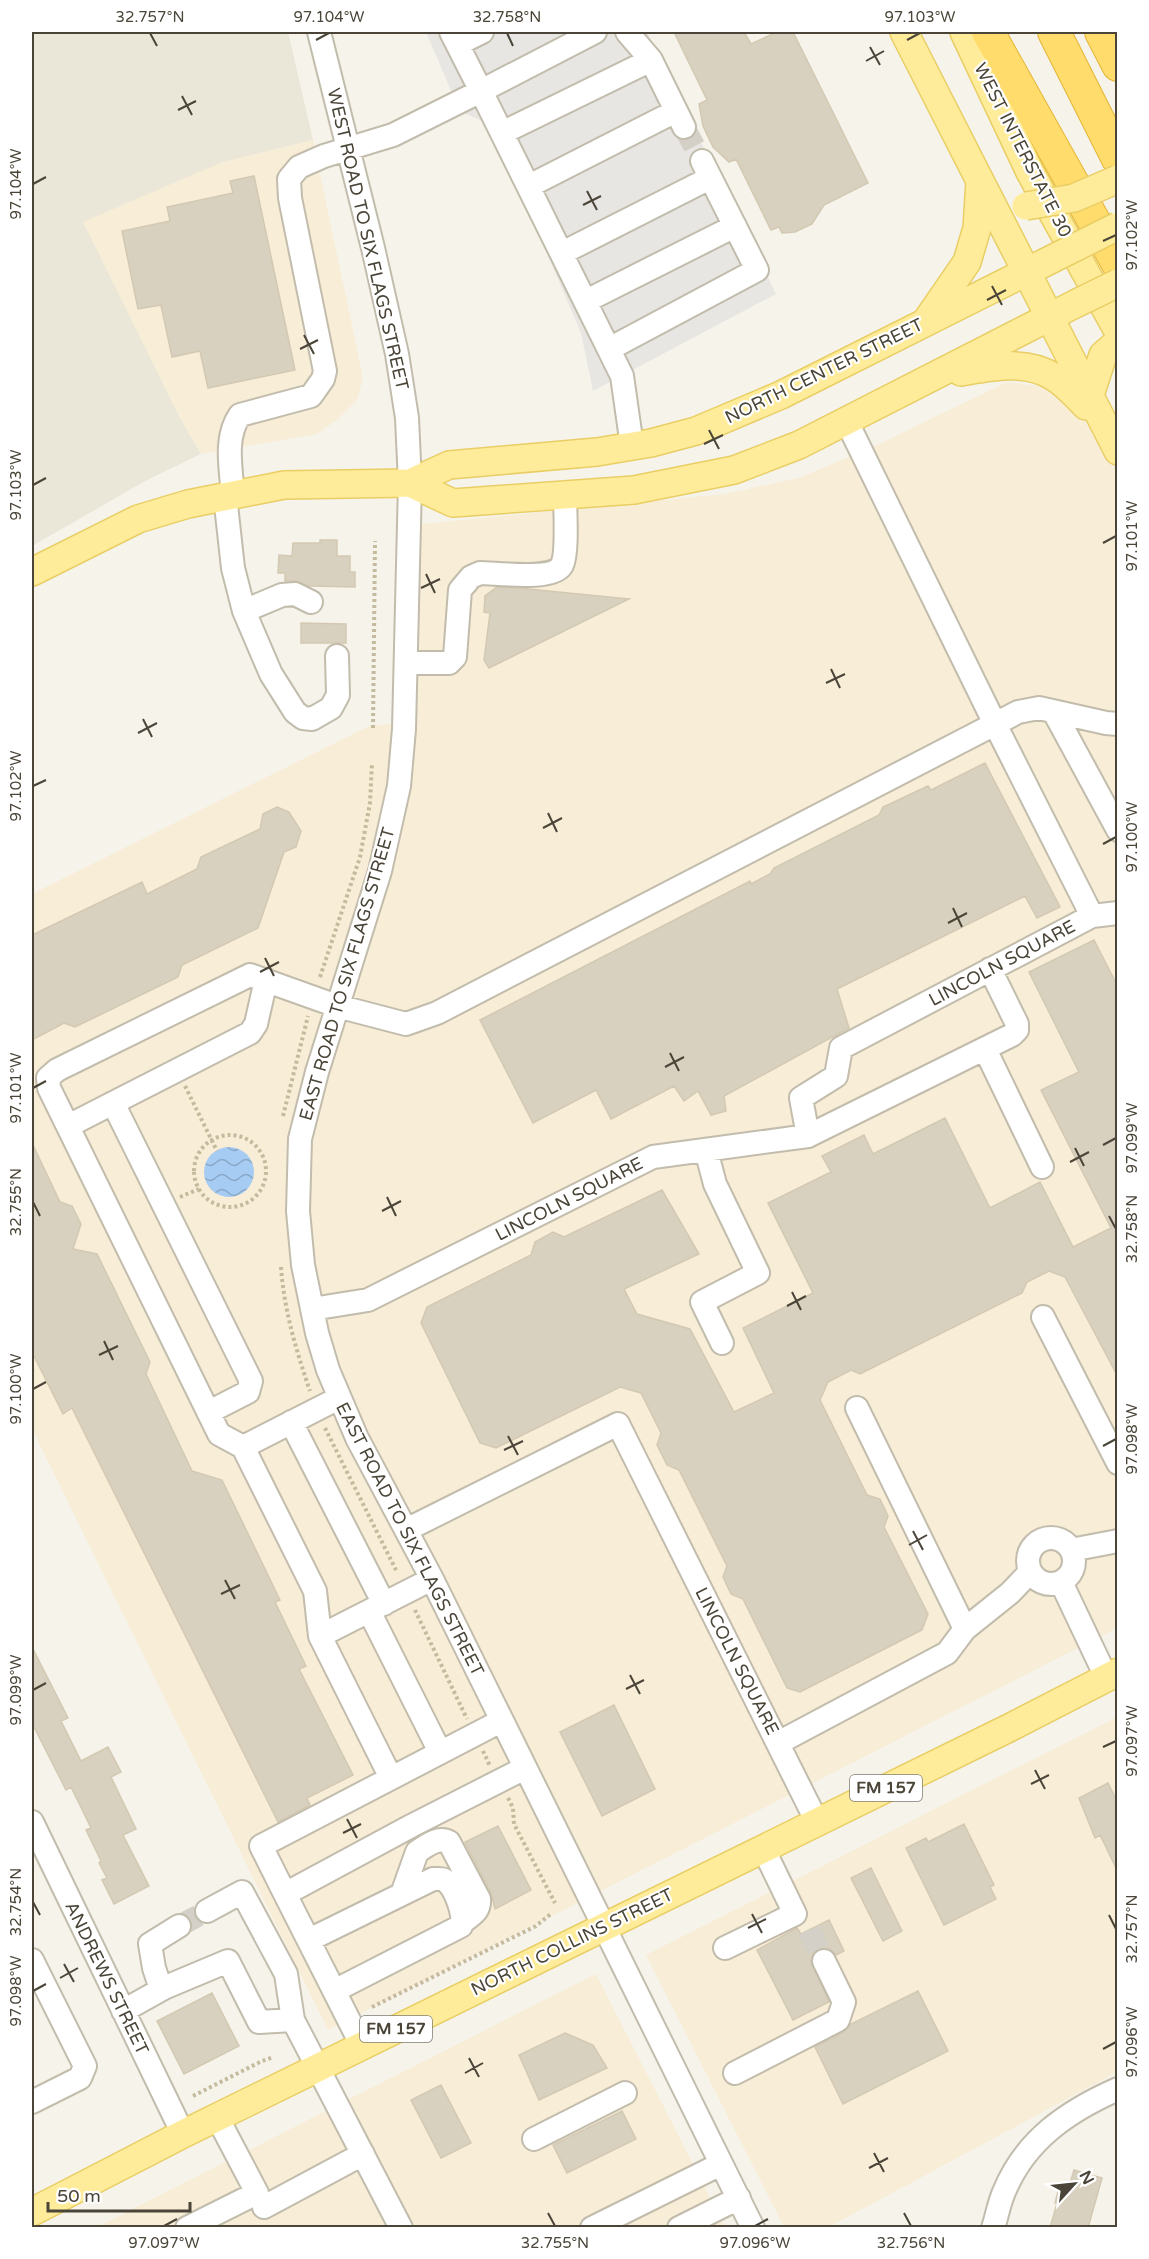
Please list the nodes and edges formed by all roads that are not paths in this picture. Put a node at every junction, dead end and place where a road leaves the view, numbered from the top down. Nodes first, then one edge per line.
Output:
1 (320, 32) edge
2 (482, 32) edge
3 (596, 32) edge
4 (627, 32) edge
5 (904, 32) edge
6 (964, 32) edge
7 (988, 32) edge
8 (1054, 32) edge
9 (1101, 32) edge
10 (455, 38) edge
11 (651, 60) junction
12 (1118, 65) edge
13 (481, 91) junction
14 (502, 133) junction
15 (348, 148) junction
16 (1118, 159) edge
17 (1118, 178) edge
18 (980, 179) junction
19 (529, 186) junction
20 (735, 226) junction
21 (1118, 226) edge
22 (562, 253) junction
23 (1118, 264) edge
24 (1026, 272) junction
25 (1118, 283) edge
26 (586, 301) junction
27 (1049, 319) junction
28 (925, 323) junction
29 (1118, 331) edge
30 (1110, 348) edge
31 (609, 349) junction
32 (930, 377) junction
33 (1095, 409) junction
34 (846, 420) junction
35 (632, 446) junction
36 (1118, 451) edge
37 (410, 483) junction
38 (565, 495) junction
39 (229, 496) junction
40 (32, 572) edge
41 (311, 602) dead end
42 (244, 611) junction
43 (337, 656) dead end
44 (406, 663) junction
45 (1054, 712) junction
46 (995, 724) junction
47 (1118, 724) edge
48 (1118, 830) edge
49 (1118, 913) edge
50 (1092, 916) junction
51 (990, 969) junction
52 (266, 980) junction
53 (338, 1006) junction
54 (985, 1048) junction
55 (113, 1103) junction
56 (68, 1126) junction
57 (808, 1136) junction
58 (706, 1150) junction
59 (1042, 1167) dead end
60 (312, 1309) junction
61 (1043, 1317) dead end
62 (722, 1344) dead end
63 (339, 1398) junction
64 (857, 1408) dead end
65 (209, 1412) junction
66 (291, 1422) junction
67 (243, 1447) junction
68 (1118, 1463) edge
69 (406, 1530) junction
70 (1118, 1541) edge
71 (1071, 1551) junction
72 (1030, 1572) junction
73 (432, 1579) junction
74 (1061, 1582) junction
75 (376, 1607) junction
76 (965, 1629) junction
77 (320, 1636) junction
78 (1115, 1676) edge
79 (501, 1721) junction
80 (778, 1743) junction
81 (440, 1752) junction
82 (525, 1768) junction
83 (391, 1778) junction
84 (32, 1822) edge
85 (817, 1822) junction
86 (37, 1847) edge
87 (763, 1848) junction
88 (285, 1894) junction
89 (402, 1894) junction
90 (207, 1911) tunnel mouth
91 (464, 1921) junction
92 (179, 1926) tunnel mouth
93 (603, 1927) junction
94 (309, 1940) junction
95 (725, 1948) dead end
96 (32, 1960) edge
97 (824, 1961) tunnel mouth
98 (161, 1989) junction
99 (334, 1991) junction
100 (123, 2011) junction
101 (293, 2020) junction
102 (362, 2046) junction
103 (317, 2068) junction
104 (735, 2073) dead end
105 (1118, 2089) edge
106 (625, 2093) dead end
107 (32, 2102) edge
108 (217, 2117) junction
109 (183, 2134) junction
110 (534, 2139) dead end
111 (363, 2154) junction
112 (721, 2164) junction
113 (739, 2198) junction
114 (264, 2206) dead end
115 (32, 2212) edge
116 (216, 2221) edge
117 (187, 2228) edge
118 (401, 2228) edge
119 (592, 2228) edge
120 (679, 2228) edge
121 (753, 2228) edge
122 (993, 2228) edge

1 - 15 street, WEST ROAD TO SIX FLAGS STREET
2 - 10 street
3 - 13 street
4 - 11 street
5 - 18 main road
6 - 29 main road, WEST INTERSTATE 30
7 - 23 highway
8 - 16 highway
9 - 12 highway
10 - 13 street
11 - 14 street
11 - 19 street
13 - 14 street
13 - 15 street
14 - 19 street
15 - 37 street, WEST ROAD TO SIX FLAGS STREET
15 - 39 street
17 - 18 main road, bridge
18 - 24 main road
18 - 28 main road
19 - 22 street
20 - 22 street
20 - 26 street
20 - 31 street
21 - 24 main road, NORTH CENTER STREET, bridge
22 - 26 street
24 - 27 main road
24 - 28 main road, NORTH CENTER STREET
25 - 27 main road, NORTH CENTER STREET, bridge
26 - 31 street
27 - 32 main road, NORTH CENTER STREET
27 - 33 main road
28 - 35 main road, NORTH CENTER STREET
30 - 33 main road
31 - 35 street
32 - 33 main road
32 - 34 main road, NORTH CENTER STREET
33 - 36 main road
34 - 38 main road, NORTH CENTER STREET
34 - 46 street, LINCOLN SQUARE
35 - 37 main road, NORTH CENTER STREET
37 - 38 main road, NORTH CENTER STREET
37 - 39 main road, NORTH CENTER STREET
37 - 44 street, EAST ROAD TO SIX FLAGS STREET
38 - 44 street
39 - 40 main road, NORTH CENTER STREET
39 - 42 street
41 - 42 street
42 - 43 street
44 - 53 street, EAST ROAD TO SIX FLAGS STREET
45 - 46 street
45 - 47 street
45 - 48 street
46 - 50 street, LINCOLN SQUARE
46 - 53 street
49 - 50 street, LINCOLN SQUARE
50 - 51 street, LINCOLN SQUARE
51 - 54 street
51 - 57 street, LINCOLN SQUARE
52 - 53 street
52 - 55 street
52 - 56 street
53 - 60 street, EAST ROAD TO SIX FLAGS STREET
54 - 57 street
54 - 59 street
55 - 56 street
55 - 65 street
56 - 65 street
57 - 58 street, LINCOLN SQUARE
58 - 60 street, LINCOLN SQUARE
58 - 62 street
60 - 63 street, EAST ROAD TO SIX FLAGS STREET
61 - 68 street
63 - 66 street
63 - 69 street, EAST ROAD TO SIX FLAGS STREET
64 - 76 street
65 - 67 street
66 - 67 street
66 - 75 street
67 - 77 street
69 - 73 street, EAST ROAD TO SIX FLAGS STREET
69 - 80 street, LINCOLN SQUARE
70 - 71 street
71 - 72 street
71 - 74 street
72 - 74 street
72 - 76 street
73 - 75 street
73 - 79 street, EAST ROAD TO SIX FLAGS STREET
74 - 78 street
75 - 77 street
75 - 81 street
76 - 80 street
77 - 83 street
78 - 85 main road, NORTH COLLINS STREET / FM 157
79 - 81 street
79 - 82 street, EAST ROAD TO SIX FLAGS STREET
80 - 85 street, LINCOLN SQUARE
81 - 83 street
82 - 88 street
82 - 93 street, EAST ROAD TO SIX FLAGS STREET
83 - 88 street
84 - 86 street, ANDREWS STREET
85 - 87 main road, NORTH COLLINS STREET / FM 157
86 - 100 street, ANDREWS STREET
87 - 93 main road, NORTH COLLINS STREET / FM 157
87 - 95 street
88 - 94 street
89 - 91 street
89 - 91 street
89 - 94 street
90 - 101 street
91 - 99 street
92 - 98 street
93 - 102 main road, NORTH COLLINS STREET / FM 157
93 - 112 street, EAST ROAD TO SIX FLAGS STREET
94 - 99 street
96 - 107 street
97 - 104 street
98 - 100 street
98 - 101 street
99 - 102 street
100 - 109 street, ANDREWS STREET
101 - 103 street
102 - 103 main road, NORTH COLLINS STREET / FM 157
103 - 108 main road, NORTH COLLINS STREET / FM 157
103 - 111 street
105 - 122 street
106 - 110 street
108 - 109 main road, NORTH COLLINS STREET / FM 157
108 - 116 street
109 - 115 main road, NORTH COLLINS STREET / FM 157
111 - 114 street
111 - 118 street
112 - 113 street, EAST ROAD TO SIX FLAGS STREET
112 - 119 street
113 - 120 street
113 - 121 street, EAST ROAD TO SIX FLAGS STREET
116 - 117 street

